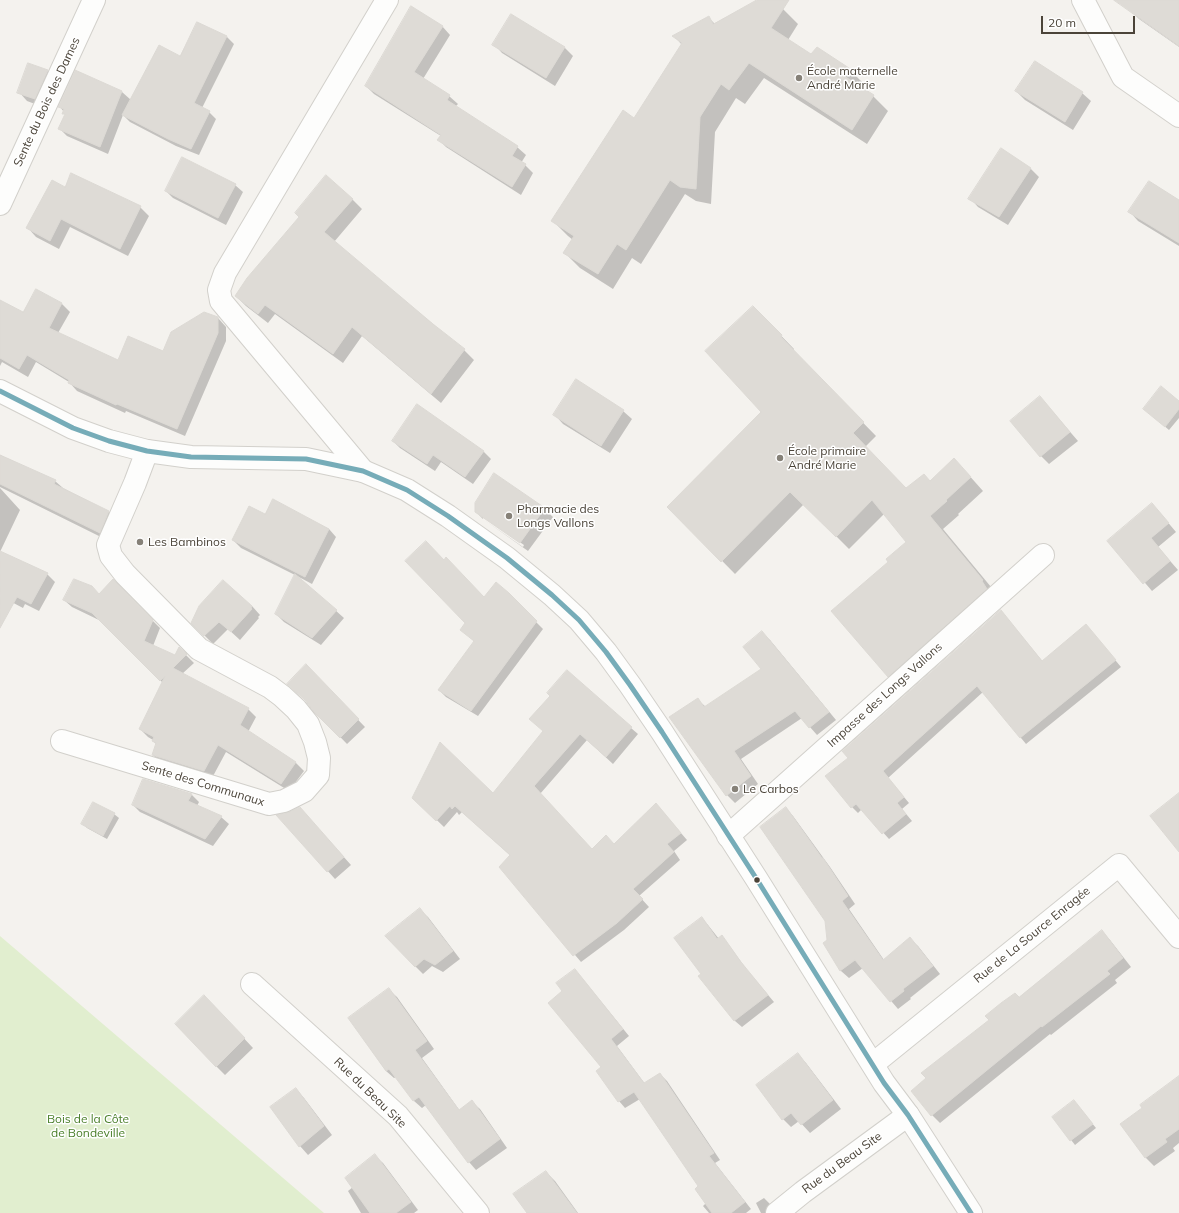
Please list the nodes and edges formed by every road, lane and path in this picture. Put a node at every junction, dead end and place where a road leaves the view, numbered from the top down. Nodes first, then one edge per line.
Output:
1 (94, 0) edge
2 (387, 0) edge
3 (1083, 0) edge
4 (1179, 116) edge
5 (0, 204) edge
6 (0, 391) edge
7 (147, 451) junction
8 (363, 471) junction
9 (1042, 555) dead end
10 (62, 741) dead end
11 (728, 836) junction
12 (1179, 937) edge
13 (252, 984) dead end
14 (873, 1064) junction
15 (908, 1115) junction
16 (478, 1213) edge
17 (777, 1213) edge
18 (971, 1213) edge

1 - 5 street, Sente du Bois des Dames
2 - 8 street
3 - 4 street
6 - 7 street
7 - 8 street
7 - 10 street, Sente des Communaux
8 - 11 street
9 - 11 street, Impasse des Longs Vallons
11 - 14 street
12 - 14 street, Rue de La Source Enragée
13 - 16 street, Rue du Beau Site
14 - 15 street
15 - 17 street, Rue du Beau Site
15 - 18 street

